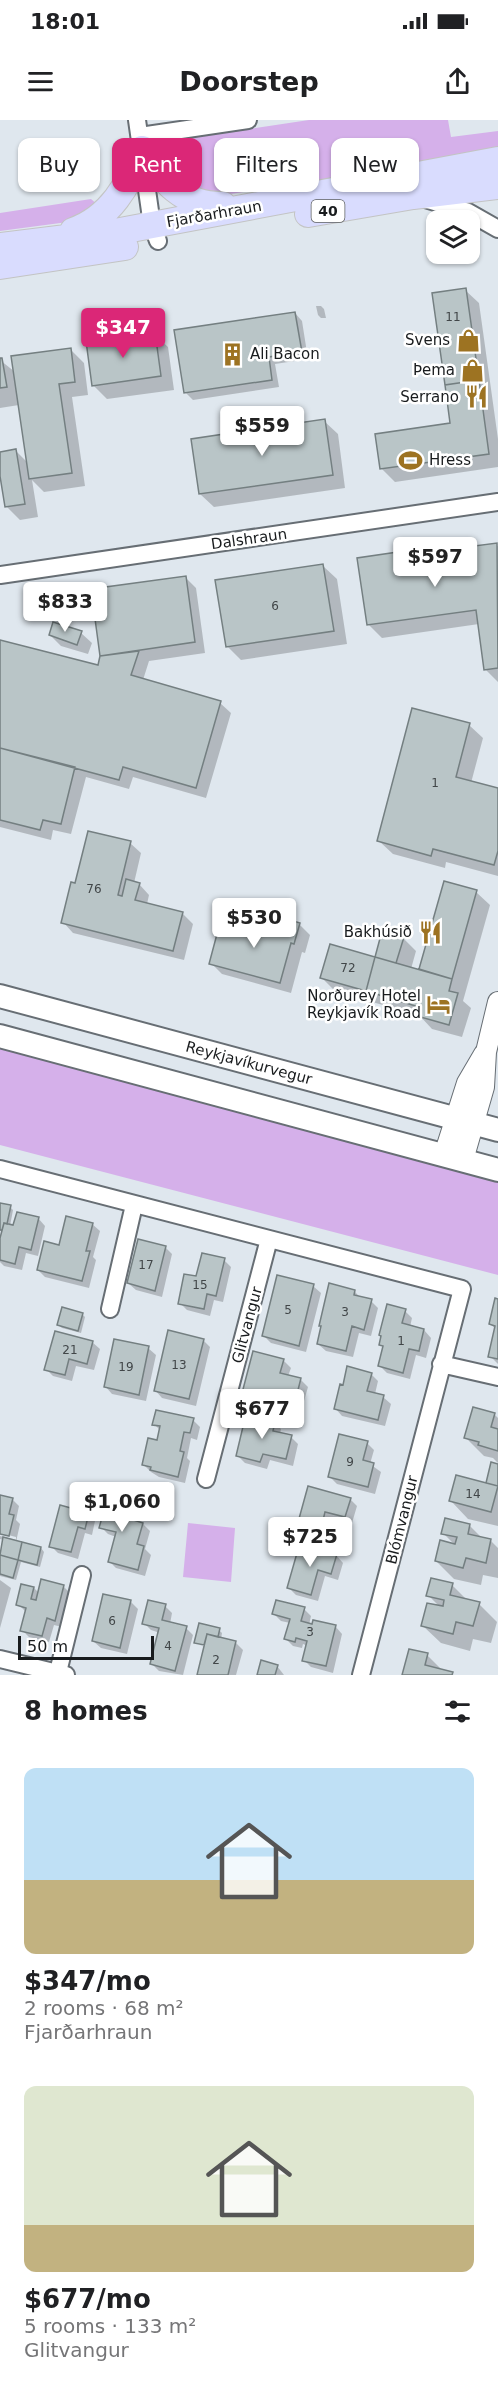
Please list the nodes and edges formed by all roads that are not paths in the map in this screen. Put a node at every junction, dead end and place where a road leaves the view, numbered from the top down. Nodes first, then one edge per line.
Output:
1 (248, 120) edge
2 (140, 135) edge
3 (498, 160) edge
4 (498, 186) edge
5 (412, 196) junction
6 (270, 204) junction
7 (498, 229) edge
8 (155, 233) junction
9 (46, 240) junction
10 (0, 246) edge
11 (0, 266) edge
12 (498, 502) edge
13 (0, 575) edge
14 (0, 996) edge
15 (498, 1002) edge
16 (0, 1036) edge
17 (492, 1054) edge
18 (465, 1120) junction
19 (498, 1130) edge
20 (453, 1158) junction
21 (0, 1169) edge
22 (498, 1170) edge
23 (134, 1205) junction
24 (269, 1239) junction
25 (110, 1309) dead end
26 (441, 1364) junction
27 (498, 1377) edge
28 (206, 1479) dead end
29 (82, 1575) dead end
30 (0, 1659) edge
31 (62, 1674) edge
32 (361, 1675) edge

1 - 2 street
2 - 6 main road
2 - 8 street
2 - 9 main road
3 - 6 main road, Fjarðarhraun / 40
4 - 5 main road, Fjarðarhraun / 40
5 - 7 street
5 - 8 main road, Fjarðarhraun / 40
6 - 8 main road, Fjarðarhraun / 40
8 - 9 main road, Fjarðarhraun / 40
8 - 11 main road, Fjarðarhraun / 40
9 - 10 main road, Fjarðarhraun / 40
12 - 13 street, Dalshraun
14 - 18 main road, Reykjavíkurvegur
15 - 17 street
16 - 20 main road
17 - 18 street
18 - 19 main road, Reykjavíkurvegur
18 - 20 street
20 - 22 main road
21 - 23 street
23 - 24 street
23 - 25 street
24 - 26 street, Blómvangur
24 - 28 street, Glitvangur
26 - 27 street
26 - 32 street, Blómvangur
29 - 31 street
30 - 31 street

